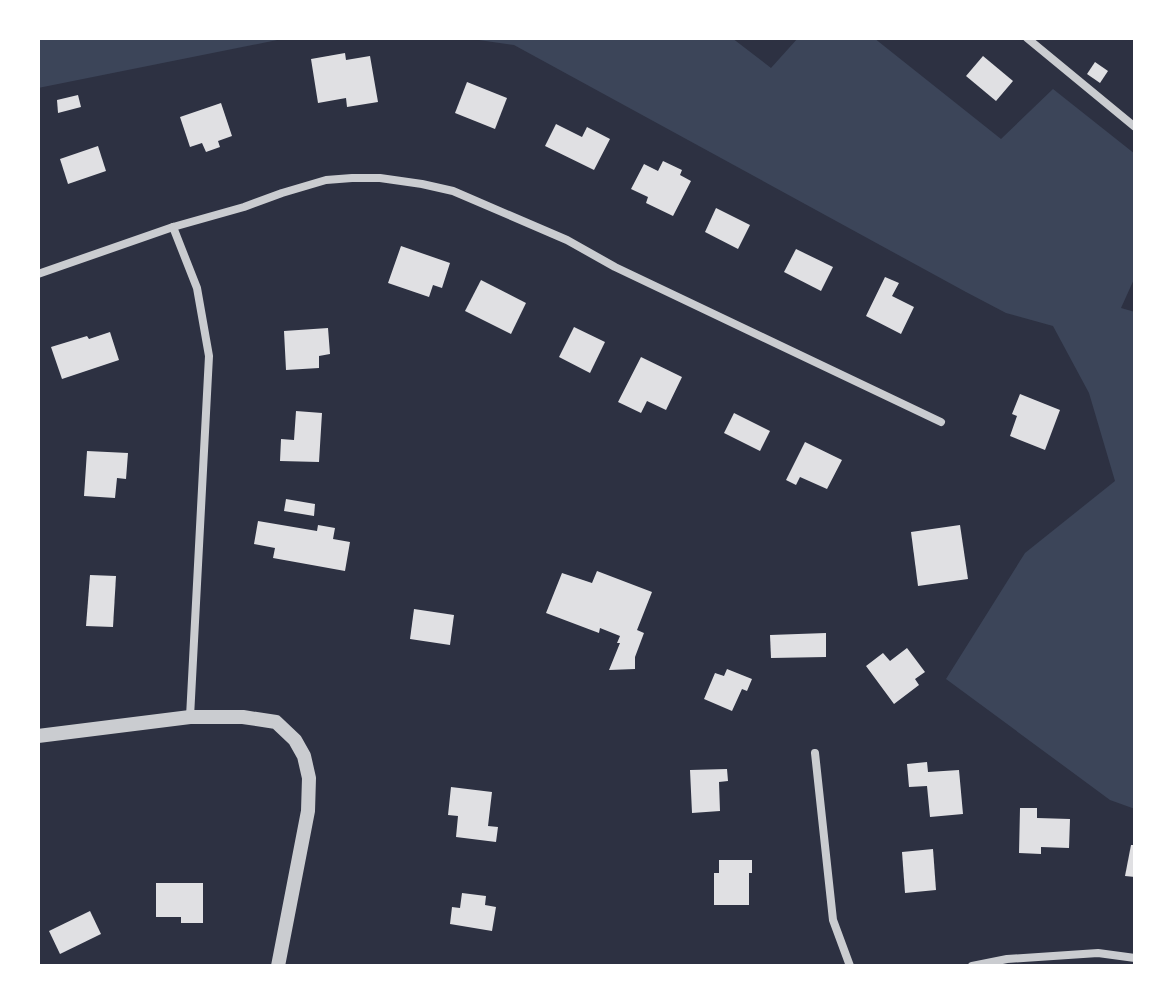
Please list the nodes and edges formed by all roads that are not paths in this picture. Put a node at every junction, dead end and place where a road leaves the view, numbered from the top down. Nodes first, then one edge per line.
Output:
1 (1027, 38) edge
2 (1135, 127) edge
3 (173, 227) junction
4 (38, 274) edge
5 (941, 422) dead end
6 (190, 717) junction
7 (38, 736) edge
8 (815, 753) dead end
9 (1135, 958) edge
10 (1008, 963) edge
11 (278, 966) edge
12 (850, 966) edge
13 (972, 966) edge

1 - 2 street
3 - 4 street
3 - 5 street
3 - 6 street
6 - 7 street
6 - 11 street
8 - 12 street
9 - 10 street
10 - 13 street

